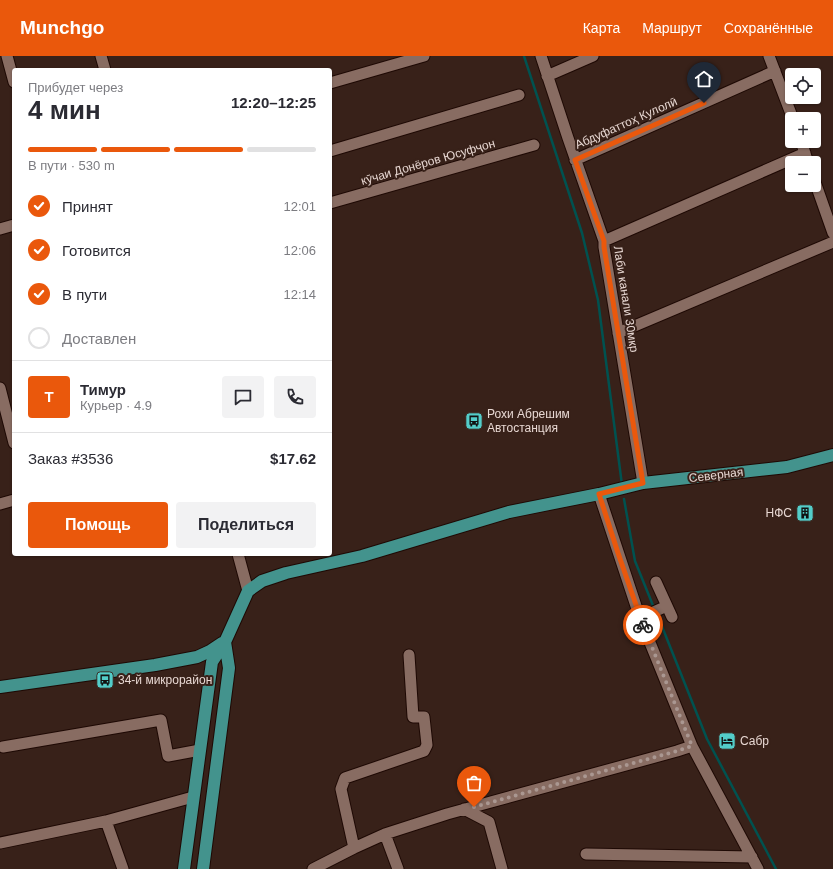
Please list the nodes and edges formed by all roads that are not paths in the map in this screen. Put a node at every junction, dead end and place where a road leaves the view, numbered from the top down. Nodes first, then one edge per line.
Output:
1 (7, 56) edge
2 (101, 56) edge
3 (424, 56) edge
4 (541, 56) edge
5 (592, 56) edge
6 (769, 56) edge
7 (104, 68) edge
8 (775, 71) junction
9 (12, 75) edge
10 (547, 76) junction
11 (332, 83) edge
12 (519, 94) dead end
13 (790, 112) edge
14 (534, 145) dead end
15 (332, 150) edge
16 (575, 160) junction
17 (785, 167) edge
18 (819, 192) edge
19 (332, 202) edge
20 (12, 226) edge
21 (0, 229) edge
22 (833, 233) edge
23 (604, 241) junction
24 (833, 242) edge
25 (618, 333) junction
26 (0, 388) edge
27 (12, 435) edge
28 (833, 455) edge
29 (643, 483) junction
30 (599, 494) junction
31 (12, 501) edge
32 (0, 504) edge
33 (239, 556) edge
34 (656, 582) dead end
35 (248, 592) junction
36 (660, 610) junction
37 (672, 617) dead end
38 (640, 618) junction
39 (225, 642) junction
40 (409, 656) dead end
41 (197, 657) junction
42 (210, 674) junction
43 (0, 687) edge
44 (205, 709) junction
45 (224, 712) junction
46 (692, 746) junction
47 (3, 747) dead end
48 (200, 750) junction
49 (193, 797) junction
50 (464, 809) junction
51 (106, 821) junction
52 (385, 834) junction
53 (0, 844) edge
54 (354, 848) junction
55 (586, 854) dead end
56 (752, 857) junction
57 (123, 869) edge
58 (184, 869) edge
59 (203, 869) edge
60 (313, 869) edge
61 (398, 869) edge
62 (502, 869) edge
63 (758, 869) edge

1 - 9 street
2 - 7 street
3 - 11 street
4 - 10 street, Лаби канали 30мкр
5 - 10 street
6 - 8 street
8 - 13 street
8 - 16 street, Абдуфаттоҳ Кулолӣ
10 - 16 street, Лаби канали 30мкр
12 - 15 street
14 - 19 street, кӯчаи Донёров Юсуфҷон
16 - 23 street, Лаби канали 30мкр
17 - 23 street
18 - 22 street
20 - 21 street
23 - 25 street, Лаби канали 30мкр
24 - 25 street
25 - 29 street, Лаби канали 30мкр
26 - 27 street
28 - 29 main road, Северная
29 - 30 main road, Северная
30 - 35 main road, Северная
30 - 38 street
31 - 32 street
33 - 35 street
34 - 36 street
35 - 39 main road
36 - 37 street
36 - 38 street
38 - 46 street
39 - 41 main road
39 - 42 main road
39 - 45 main road
40 - 54 street
41 - 42 main road
41 - 43 main road
42 - 44 main road
44 - 45 main road
44 - 48 main road
45 - 59 main road
46 - 50 street
46 - 56 street
47 - 48 street
48 - 49 main road
49 - 51 street
49 - 58 main road
50 - 52 street
50 - 62 street
51 - 53 street
51 - 57 street
52 - 54 street
52 - 61 street
54 - 60 street
55 - 56 street
56 - 63 street

